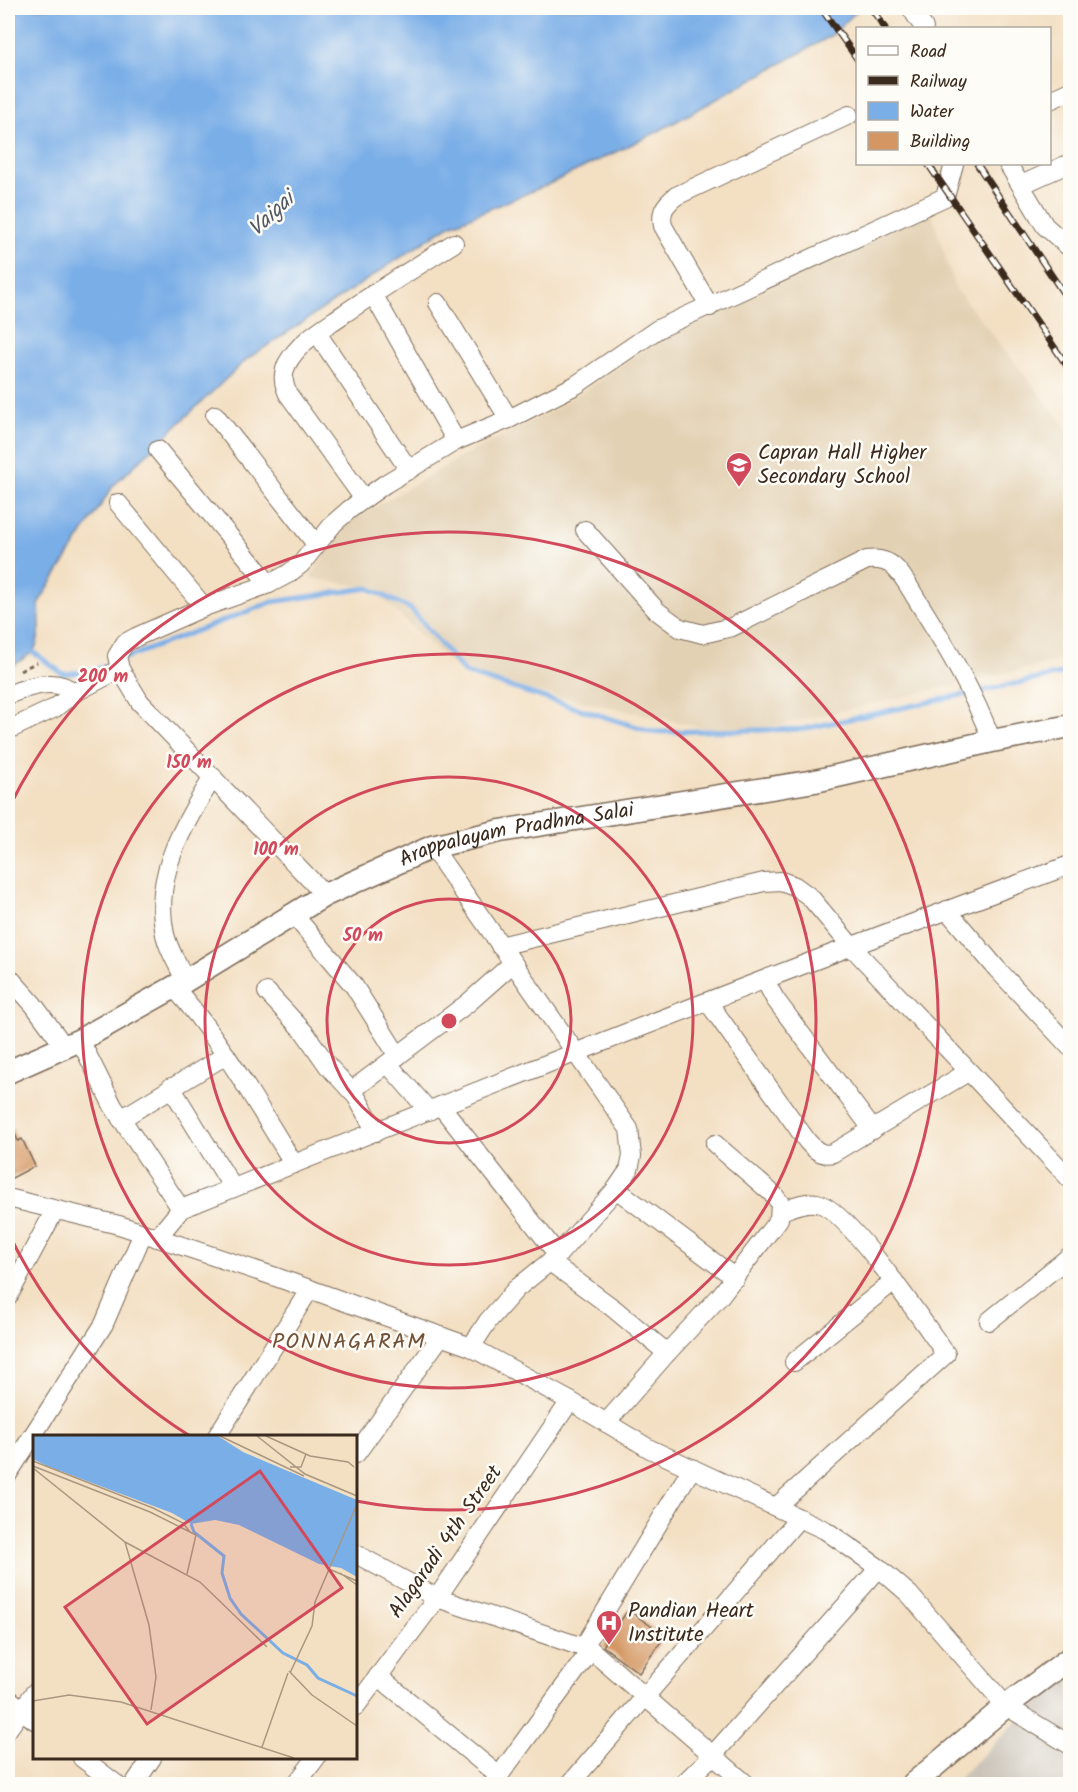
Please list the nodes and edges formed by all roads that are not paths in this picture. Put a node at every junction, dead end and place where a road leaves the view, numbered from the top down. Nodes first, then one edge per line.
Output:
1 (911, 8) edge
2 (923, 27) edge
3 (1071, 91) edge
4 (1051, 100) edge
5 (849, 115) dead end
6 (1071, 163) edge
7 (954, 165) edge
8 (1009, 165) edge
9 (1022, 185) junction
10 (454, 243) dead end
11 (1071, 248) edge
12 (374, 294) junction
13 (438, 303) dead end
14 (710, 307) junction
15 (317, 333) junction
16 (215, 416) dead end
17 (509, 419) junction
18 (456, 441) junction
19 (158, 450) dead end
20 (409, 470) junction
21 (364, 499) junction
22 (118, 503) dead end
23 (585, 530) dead end
24 (316, 544) junction
25 (269, 584) junction
26 (204, 607) junction
27 (119, 664) junction
28 (74, 693) junction
29 (8, 695) edge
30 (1071, 726) edge
31 (8, 730) edge
32 (992, 741) junction
33 (213, 777) junction
34 (432, 847) junction
35 (1071, 865) edge
36 (325, 895) junction
37 (947, 910) junction
38 (293, 914) junction
39 (500, 946) junction
40 (852, 947) junction
41 (512, 964) junction
42 (8, 976) edge
43 (765, 980) junction
44 (179, 983) junction
45 (267, 992) dead end
46 (708, 1002) junction
47 (72, 1043) junction
48 (1071, 1047) edge
49 (574, 1053) junction
50 (226, 1054) junction
51 (393, 1060) junction
52 (8, 1072) edge
53 (968, 1072) junction
54 (171, 1087) junction
55 (351, 1091) junction
56 (435, 1108) junction
57 (121, 1119) junction
58 (873, 1130) junction
59 (376, 1132) junction
60 (715, 1144) dead end
61 (294, 1164) junction
62 (1071, 1179) edge
63 (233, 1188) junction
64 (616, 1189) junction
65 (8, 1198) edge
66 (181, 1209) junction
67 (56, 1210) junction
68 (781, 1211) junction
69 (150, 1235) junction
70 (1071, 1256) edge
71 (554, 1258) junction
72 (735, 1278) junction
73 (894, 1281) junction
74 (310, 1289) junction
75 (8, 1298) edge
76 (989, 1321) dead end
77 (441, 1336) junction
78 (471, 1347) junction
79 (667, 1353) junction
80 (794, 1362) dead end
81 (570, 1401) junction
82 (606, 1423) junction
83 (218, 1435) edge
84 (357, 1453) edge
85 (692, 1468) junction
86 (8, 1474) edge
87 (776, 1507) junction
88 (799, 1518) junction
89 (357, 1555) edge
90 (879, 1568) junction
91 (437, 1598) junction
92 (587, 1649) junction
93 (1069, 1659) edge
94 (378, 1676) junction
95 (33, 1697) edge
96 (645, 1697) junction
97 (8, 1698) edge
98 (357, 1705) edge
99 (1006, 1706) junction
100 (28, 1715) edge
101 (8, 1729) edge
102 (1071, 1745) edge
103 (712, 1756) junction
104 (83, 1759) edge
105 (151, 1759) edge
106 (315, 1759) edge
107 (496, 1780) edge
108 (116, 1785) edge
109 (134, 1785) edge
110 (296, 1785) edge
111 (570, 1785) edge
112 (683, 1785) edge
113 (746, 1785) edge
114 (913, 1785) edge

1 - 2 street
3 - 4 street
5 - 14 street
6 - 9 street
7 - 14 street
8 - 9 street
9 - 11 street
10 - 12 street
12 - 15 street
12 - 18 street
13 - 17 street
14 - 17 street
15 - 20 street
15 - 21 street
16 - 24 street
17 - 18 street
18 - 20 street
19 - 25 street
20 - 21 street
21 - 24 street
22 - 26 street
23 - 32 street
24 - 25 street
25 - 26 street
26 - 27 street
27 - 28 street
27 - 33 street
28 - 29 street
28 - 31 street
30 - 32 main road, Arappalayam Pradhna Salai
32 - 34 main road, Arappalayam Pradhna Salai
33 - 36 street
33 - 44 street
34 - 36 main road, Arappalayam Pradhna Salai
34 - 39 street
35 - 37 street
36 - 38 main road, Arappalayam Pradhna Salai
37 - 40 street
37 - 48 street
38 - 44 main road, Arappalayam Pradhna Salai
38 - 51 street
39 - 40 street
39 - 41 street
40 - 43 street
40 - 53 street
41 - 49 street
41 - 51 street
42 - 47 street
43 - 46 street
43 - 58 street
44 - 47 main road, Arappalayam Pradhna Salai
44 - 50 street
45 - 55 street
46 - 49 street
46 - 58 street
47 - 52 main road, Arappalayam Pradhna Salai
47 - 57 street
49 - 56 street
49 - 64 street
50 - 54 street
50 - 61 street
51 - 55 street
51 - 56 street
53 - 58 street
53 - 62 street
54 - 57 street
54 - 63 street
55 - 59 street
56 - 59 street
56 - 71 street
57 - 66 street
59 - 61 street
60 - 68 street
61 - 63 street
63 - 66 street
64 - 71 street
64 - 72 street
65 - 67 street
66 - 69 street
67 - 69 street
67 - 75 street
68 - 72 street
68 - 73 street
69 - 74 street
69 - 86 street
70 - 76 street
71 - 78 street
71 - 79 street
72 - 79 street
73 - 80 street
73 - 87 street
74 - 77 street
74 - 83 street
77 - 78 street
77 - 84 street
78 - 81 street
79 - 82 street
81 - 82 street
81 - 91 street, Alagaradi 4th Street
82 - 85 street
85 - 87 street
85 - 92 street
87 - 88 street
88 - 90 street
88 - 96 street
89 - 91 street
90 - 99 street
90 - 103 street
91 - 92 street
91 - 94 street, Alagaradi 4th Street
92 - 96 street
92 - 107 street
93 - 99 main road
94 - 98 street, Alagaradi 4th Street
94 - 107 street
95 - 100 street
96 - 103 street
96 - 111 street
97 - 100 street
99 - 102 street
99 - 114 main road
100 - 101 street
103 - 112 street
103 - 113 street
104 - 108 street
105 - 109 street
106 - 110 street

